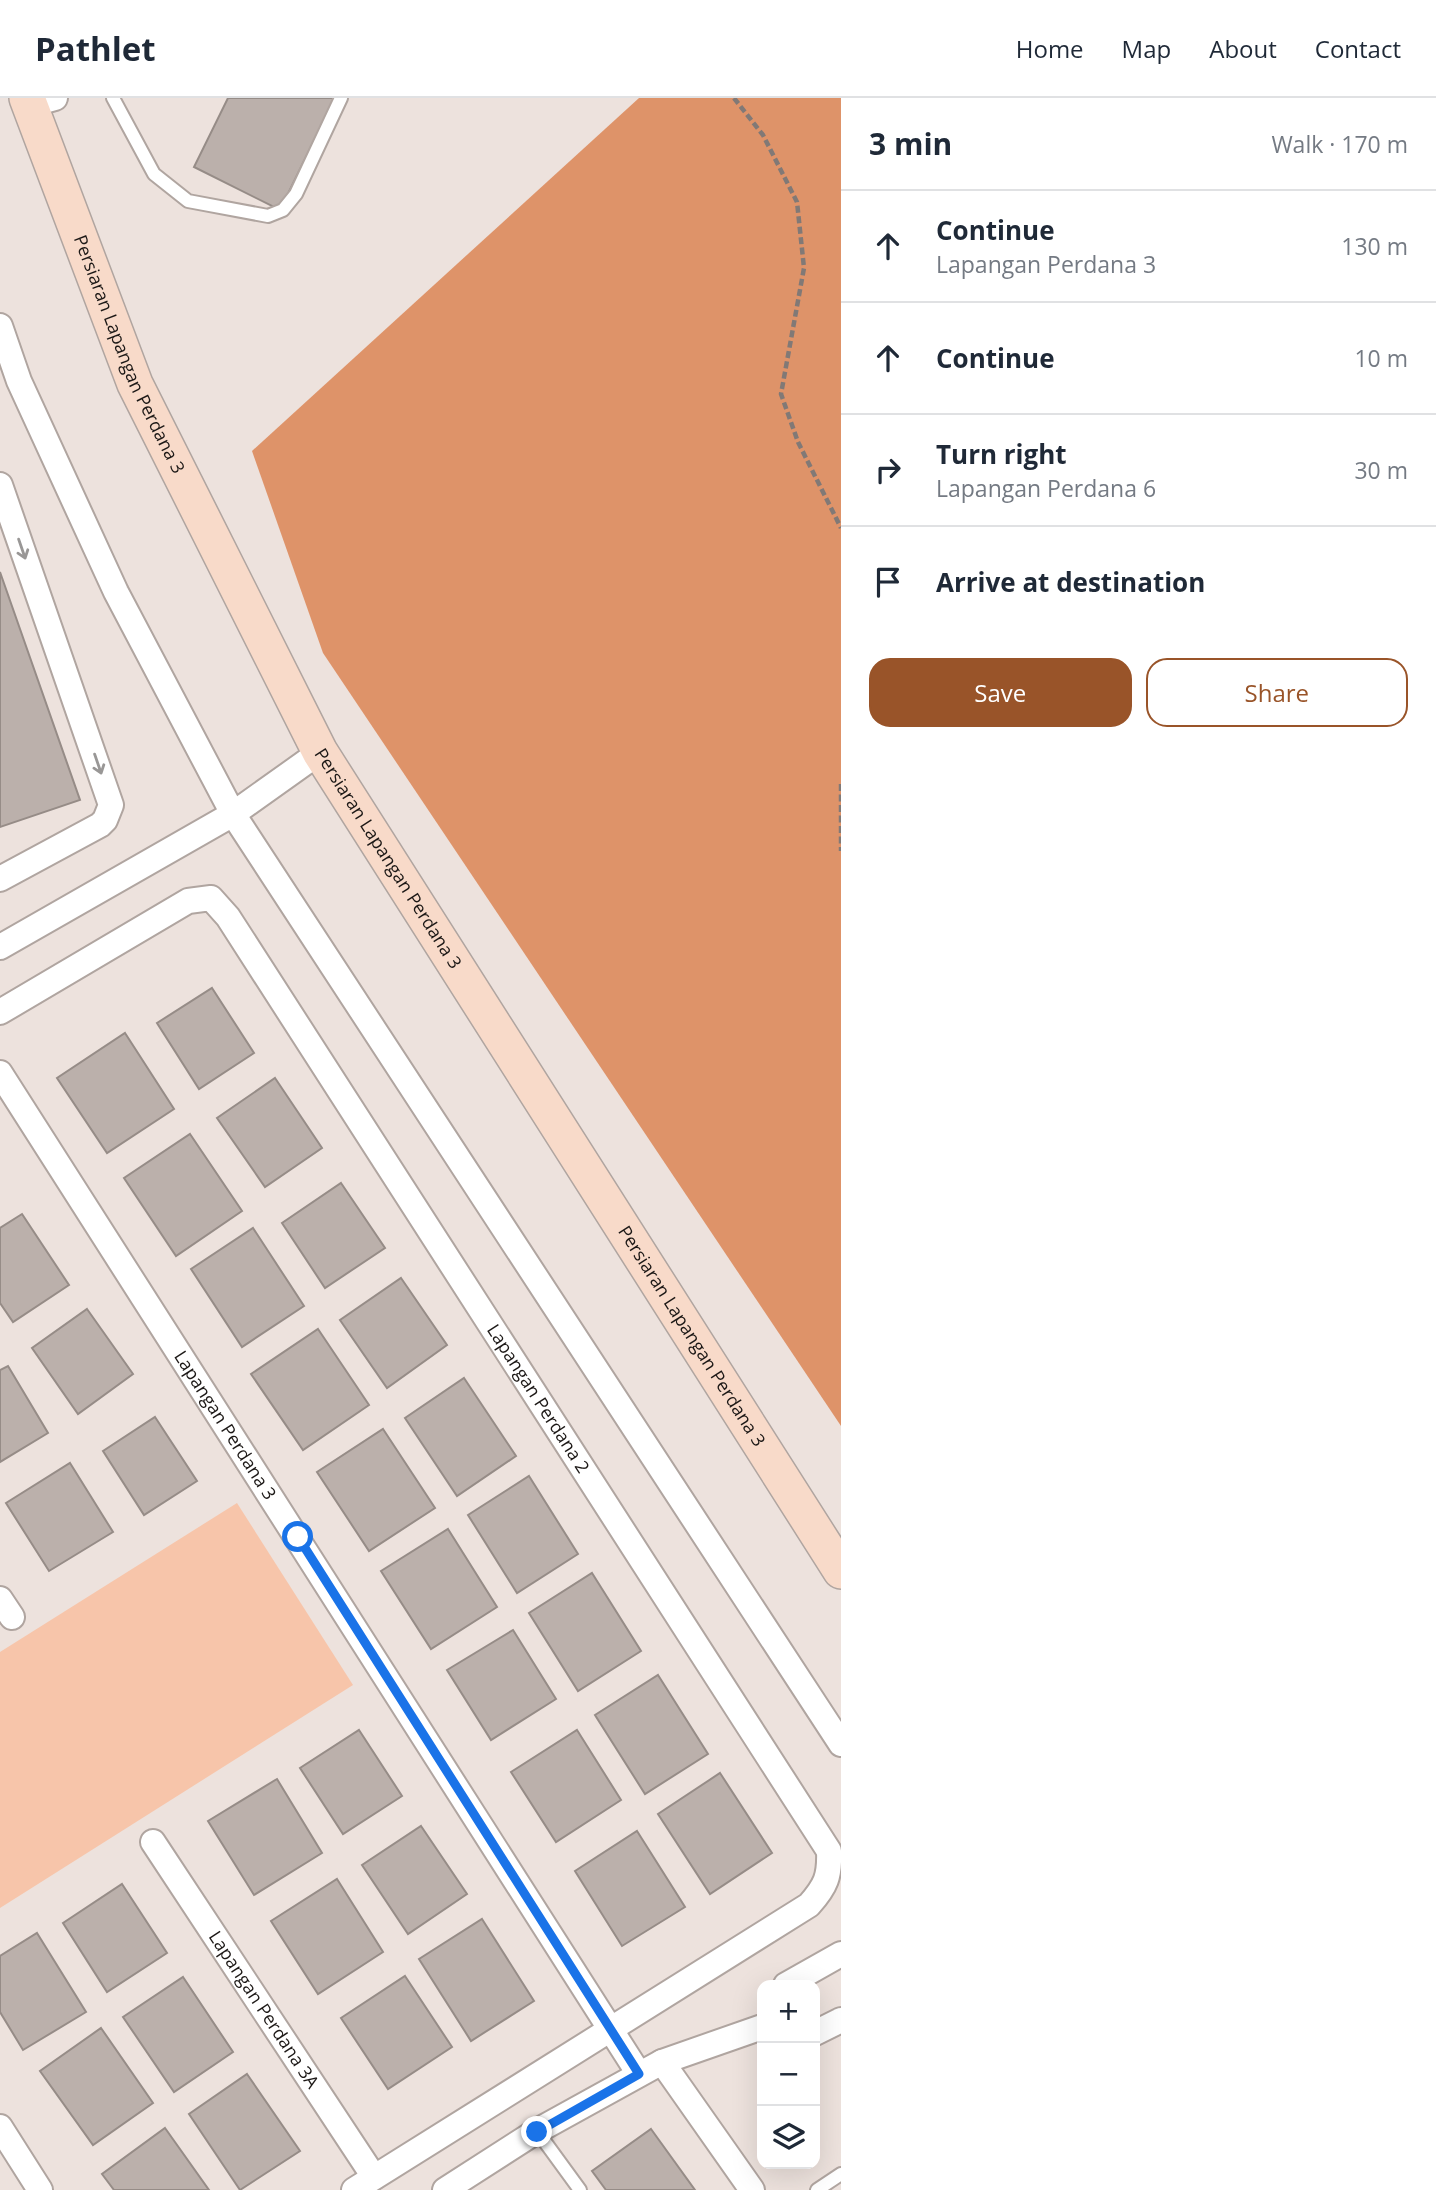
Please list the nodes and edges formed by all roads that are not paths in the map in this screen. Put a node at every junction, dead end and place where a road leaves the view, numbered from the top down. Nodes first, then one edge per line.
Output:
1 (113, 98) edge
2 (341, 98) edge
3 (37, 101) edge
4 (0, 326) edge
5 (0, 485) edge
6 (320, 752) junction
7 (233, 814) junction
8 (0, 879) edge
9 (0, 947) edge
10 (0, 1012) edge
11 (0, 1073) edge
12 (841, 1571) edge
13 (841, 1744) edge
14 (153, 1842) dead end
15 (841, 1954) edge
16 (795, 1980) edge
17 (841, 2020) edge
18 (610, 2027) junction
19 (757, 2028) edge
20 (820, 2030) edge
21 (662, 2062) junction
22 (639, 2074) junction
23 (0, 2127) edge
24 (537, 2132) junction
25 (841, 2174) edge
26 (364, 2183) edge
27 (40, 2190) edge
28 (445, 2190) edge
29 (580, 2190) edge
30 (752, 2190) edge
31 (817, 2190) edge

1 - 2 lane
3 - 6 street, Persiaran Lapangan Perdana 3
4 - 7 street
5 -> 8 street
6 - 7 street
6 - 12 street, Persiaran Lapangan Perdana 3
7 - 9 street
7 - 13 street
10 - 18 street, Lapangan Perdana 2
11 - 18 street, Lapangan Perdana 3
14 - 26 street, Lapangan Perdana 3A
15 - 16 street
17 - 20 street
18 - 22 street, Lapangan Perdana 3
18 - 26 street
19 - 21 street
21 - 22 street
21 - 30 street
22 - 24 street
23 - 27 street
24 - 28 street
24 - 29 lane
25 - 31 lane

